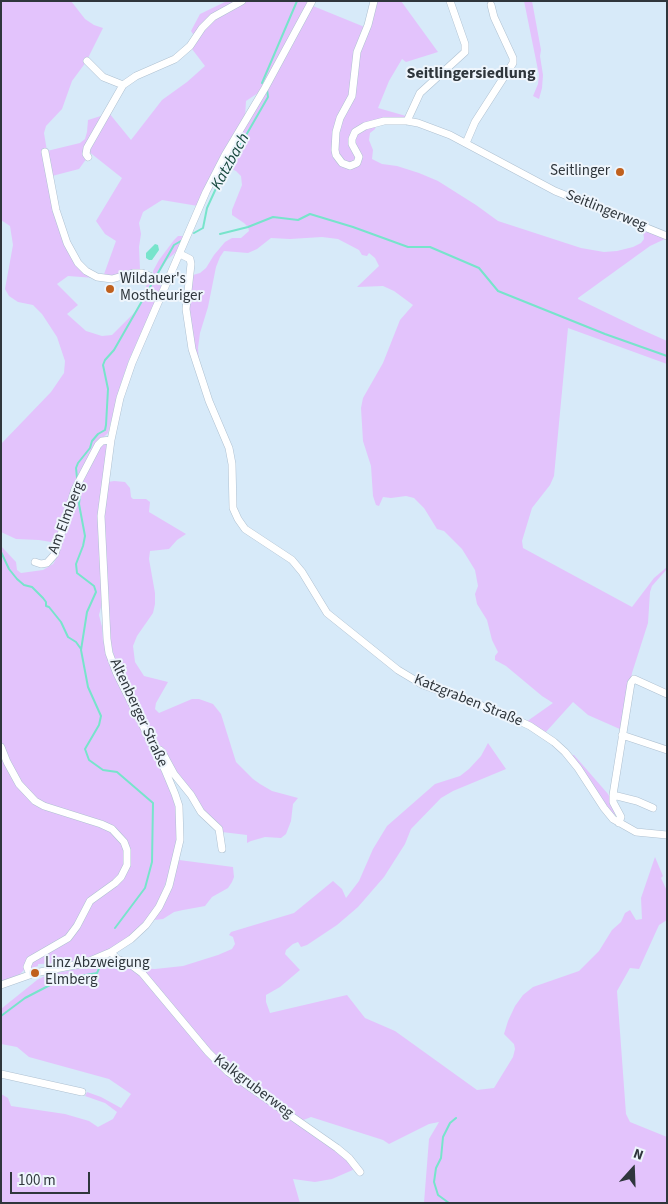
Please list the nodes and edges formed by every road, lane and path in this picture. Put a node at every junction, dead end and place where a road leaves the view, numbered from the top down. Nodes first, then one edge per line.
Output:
1 (242, 1) edge
2 (312, 1) edge
3 (374, 1) edge
4 (450, 1) edge
5 (491, 5) dead end
6 (88, 62) dead end
7 (123, 85) junction
8 (407, 121) junction
9 (466, 143) junction
10 (45, 152) dead end
11 (88, 156) dead end
12 (667, 236) edge
13 (180, 254) junction
14 (167, 283) junction
15 (111, 440) junction
16 (35, 562) dead end
17 (667, 694) edge
18 (622, 735) junction
19 (1, 747) edge
20 (155, 750) junction
21 (667, 750) edge
22 (613, 794) junction
23 (653, 808) dead end
24 (618, 822) junction
25 (667, 835) edge
26 (222, 849) dead end
27 (111, 952) junction
28 (30, 974) junction
29 (1, 985) edge
30 (1, 1074) edge
31 (82, 1092) dead end
32 (360, 1172) dead end

1 - 7 street
2 - 13 street, Altenberger Straße
3 - 8 street, Seitlingerweg
4 - 8 street
5 - 9 street
6 - 7 street
7 - 11 street
8 - 9 street, Seitlingerweg
9 - 12 street, Seitlingerweg
10 - 14 street
13 - 14 street, Altenberger Straße
13 - 24 street, Katzgraben Straße
14 - 15 street, Altenberger Straße
15 - 16 street, Am Elmberg
15 - 20 street, Altenberger Straße
17 - 18 street
18 - 21 street
18 - 22 street
19 - 28 street
20 - 26 street
20 - 27 street, Altenberger Straße
22 - 23 street
22 - 24 street
24 - 25 street, Katzgraben Straße
27 - 28 street, Altenberger Straße
27 - 32 street, Kalkgruberweg
28 - 29 street, Altenberger Straße
30 - 31 street

